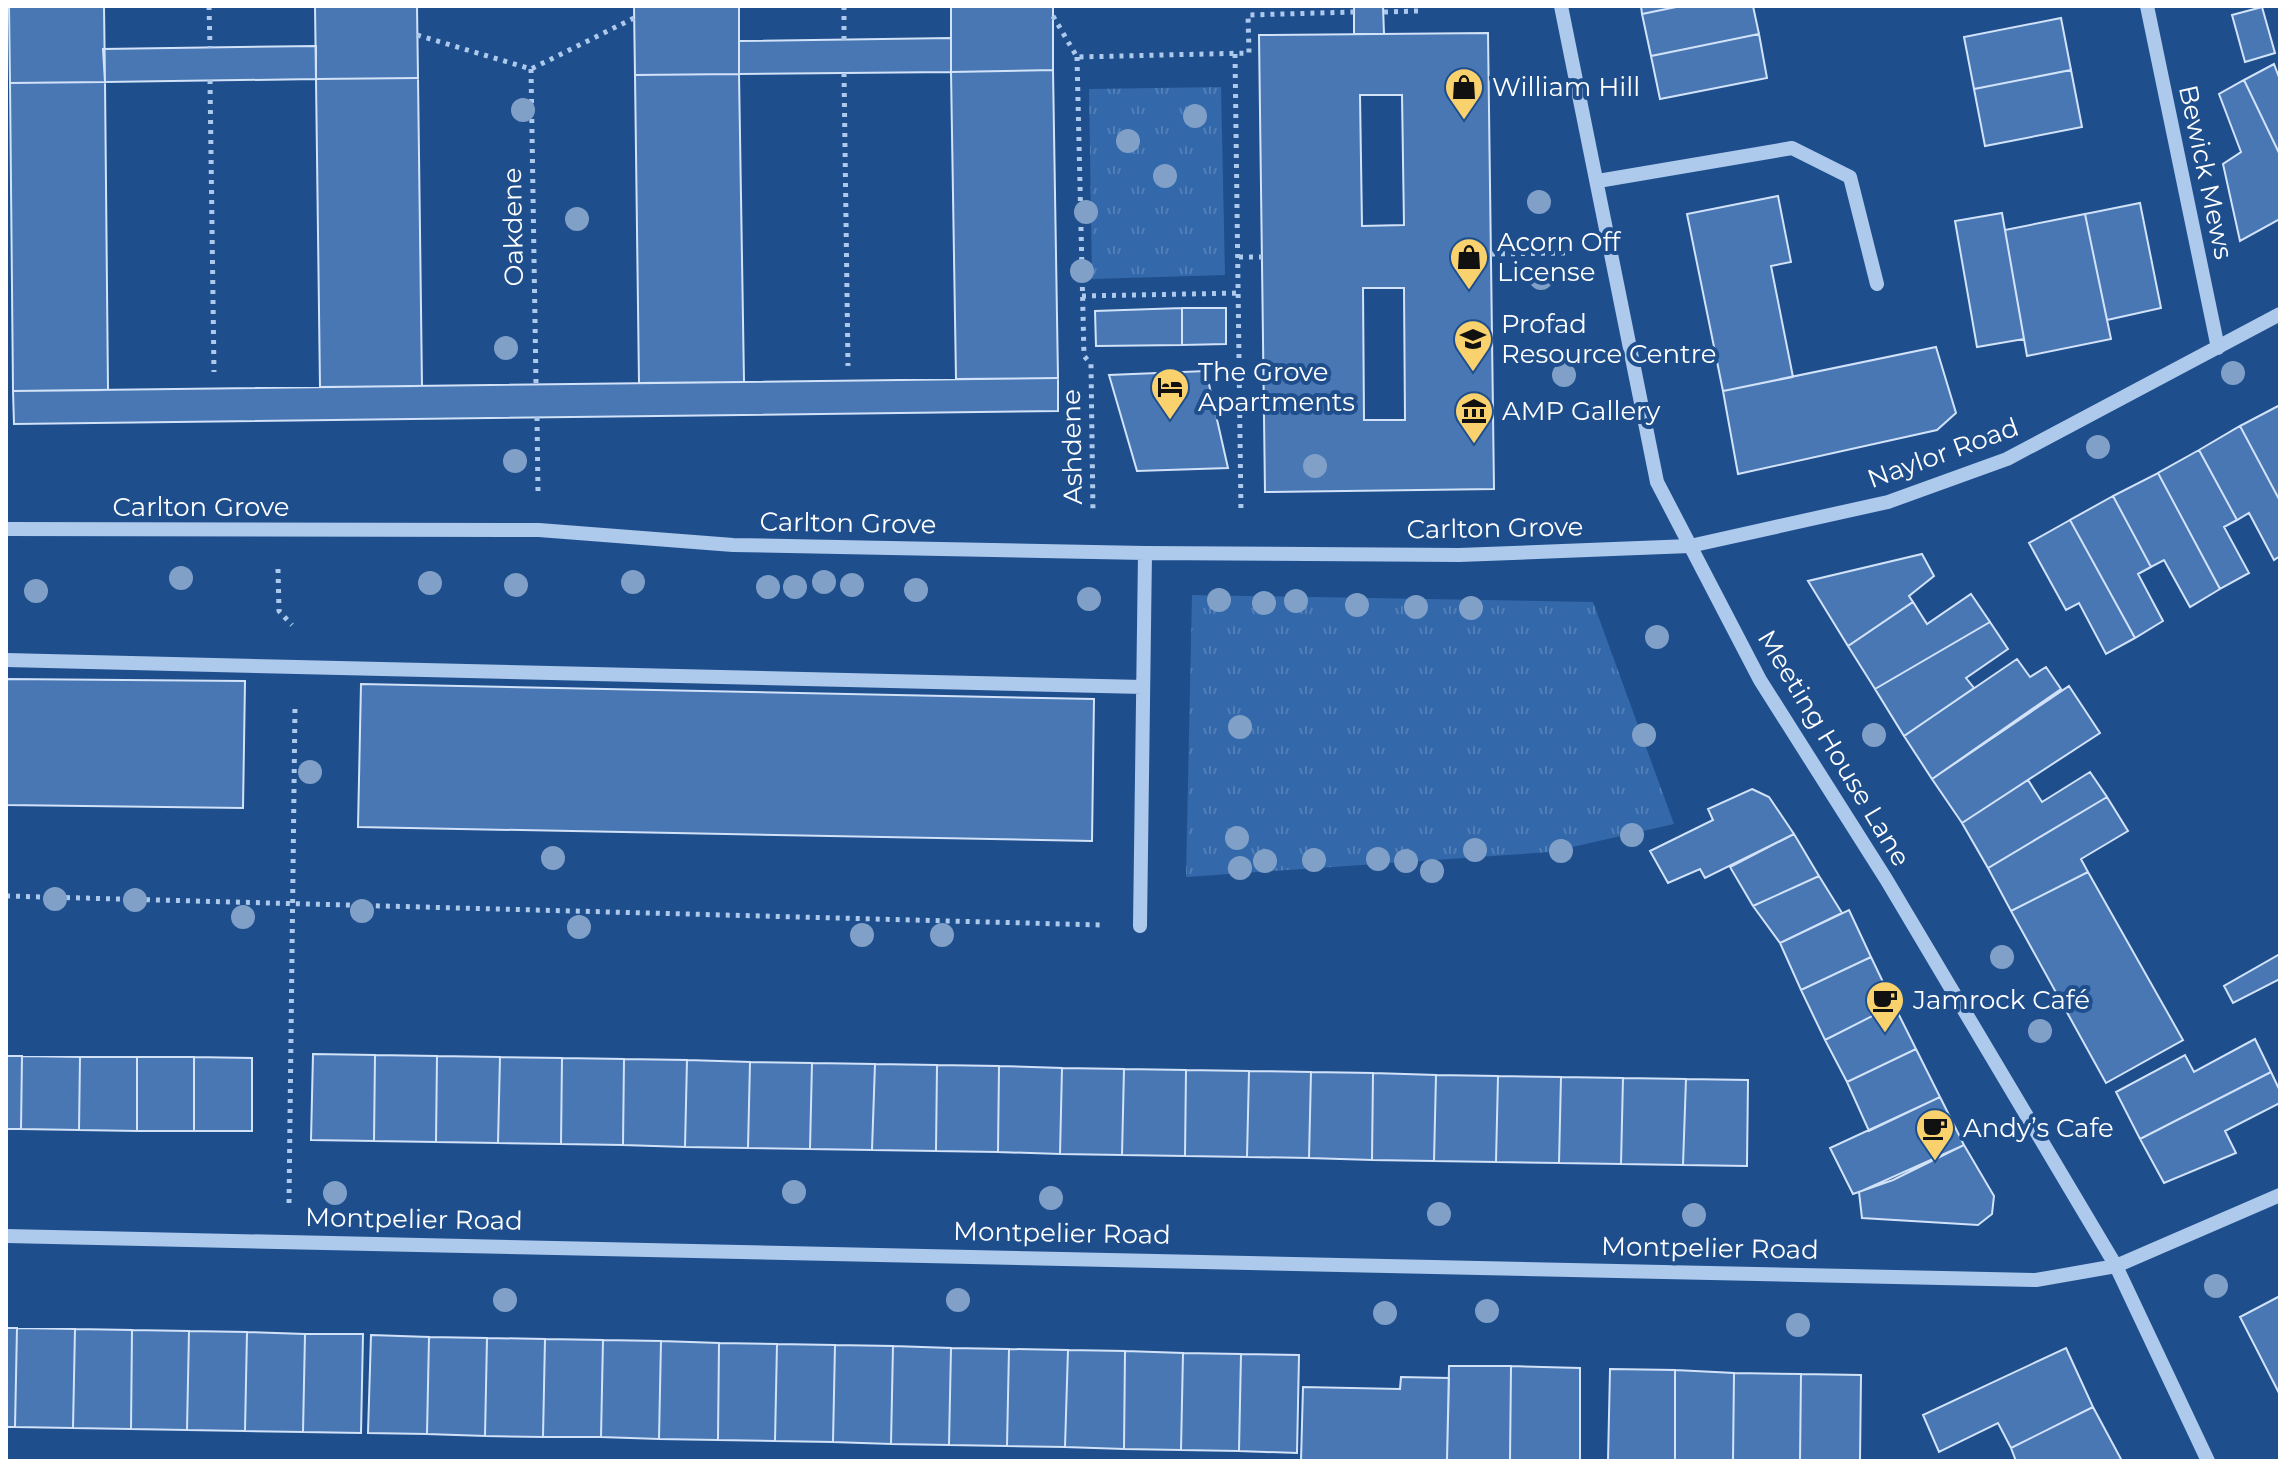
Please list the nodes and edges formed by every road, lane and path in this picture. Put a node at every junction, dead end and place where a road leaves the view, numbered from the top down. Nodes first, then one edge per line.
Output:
1 (209, 6) edge
2 (844, 6) edge
3 (1418, 6) edge
4 (1561, 6) edge
5 (2147, 6) edge
6 (1354, 12) dead end
7 (1384, 12) dead end
8 (1053, 16) dead end
9 (634, 18) dead end
10 (417, 35) dead end
11 (844, 40) dead end
12 (210, 48) dead end
13 (1235, 54) junction
14 (1077, 57) junction
15 (531, 69) junction
16 (844, 73) dead end
17 (210, 80) dead end
18 (1598, 181) junction
19 (1612, 252) junction
20 (1491, 254) dead end
21 (1239, 257) junction
22 (1262, 257) dead end
23 (1877, 284) dead end
24 (1240, 293) junction
25 (1082, 296) junction
26 (2280, 314) edge
27 (2218, 348) junction
28 (848, 366) dead end
29 (214, 372) dead end
30 (536, 384) dead end
31 (537, 417) dead end
32 (6, 529) edge
33 (539, 530) junction
34 (278, 532) junction
35 (1690, 546) junction
36 (1093, 552) junction
37 (1145, 553) junction
38 (1242, 553) junction
39 (6, 660) edge
40 (295, 665) junction
41 (1143, 687) junction
42 (6, 896) edge
43 (293, 903) junction
44 (1140, 926) joint
45 (2280, 1195) edge
46 (6, 1236) edge
47 (288, 1240) junction
48 (2116, 1266) junction
49 (2208, 1461) edge

1 - 12 path
2 - 11 path
3 - 7 path
4 - 18 street, Meeting House Lane
5 - 27 street, Bewick Mews
6 - 13 path
8 - 14 path, Ashdene
9 - 15 path
10 - 15 path
13 - 14 path
13 - 21 path
14 - 25 path, Ashdene
15 - 30 path, Oakdene
16 - 28 path
17 - 29 path
18 - 19 street, Meeting House Lane
18 - 23 street
19 - 20 path
19 - 35 street, Meeting House Lane
21 - 22 path
21 - 24 path
24 - 25 path
24 - 38 path
25 - 36 path, Ashdene
26 - 27 street, Naylor Road
27 - 35 street, Naylor Road
31 - 33 path
32 - 34 street, Carlton Grove
33 - 34 street, Carlton Grove
33 - 36 street, Carlton Grove
34 - 40 path
35 - 38 street, Carlton Grove
35 - 48 street, Meeting House Lane
36 - 37 street, Carlton Grove
37 - 38 street, Carlton Grove
37 - 41 street
39 - 40 street
40 - 41 street
40 - 43 path
41 - 44 street
42 - 43 path
43 - 44 path
43 - 47 path
45 - 48 street, Montpelier Road
46 - 47 street, Montpelier Road
47 - 48 street, Montpelier Road
48 - 49 street, Meeting House Lane

